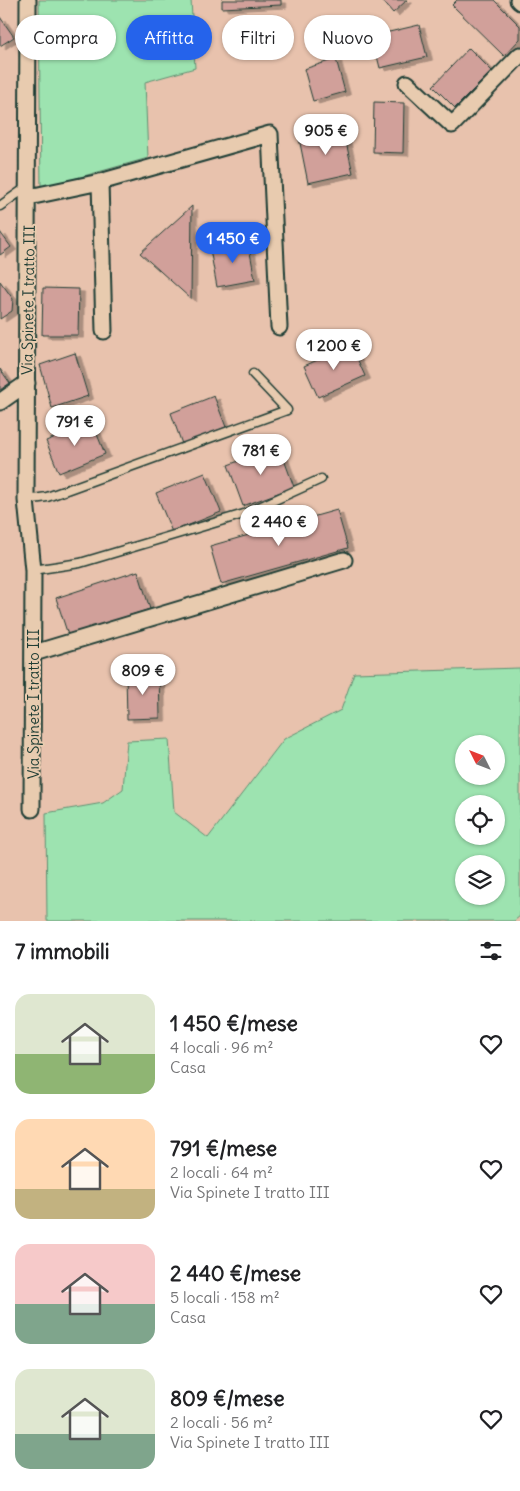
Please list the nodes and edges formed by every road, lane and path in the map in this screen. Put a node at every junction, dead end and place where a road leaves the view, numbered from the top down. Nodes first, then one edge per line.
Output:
1 (28, 0) edge
2 (520, 55) edge
3 (407, 83) dead end
4 (100, 182) junction
5 (29, 192) junction
6 (0, 206) edge
7 (279, 327) dead end
8 (104, 331) dead end
9 (253, 374) dead end
10 (27, 383) junction
11 (0, 402) edge
12 (321, 479) dead end
13 (26, 500) junction
14 (344, 560) dead end
15 (33, 570) junction
16 (34, 653) junction
17 (32, 809) dead end

1 - 5 street, Via Spinete I tratto III
2 - 3 street
4 - 5 street
4 - 7 street
4 - 8 street
5 - 6 lane
5 - 10 street, Via Spinete I tratto III
9 - 13 lane
10 - 11 street
10 - 13 street, Via Spinete I tratto III
12 - 15 lane
13 - 15 street, Via Spinete I tratto III
14 - 16 street
15 - 16 street, Via Spinete I tratto III
16 - 17 street, Via Spinete I tratto III

